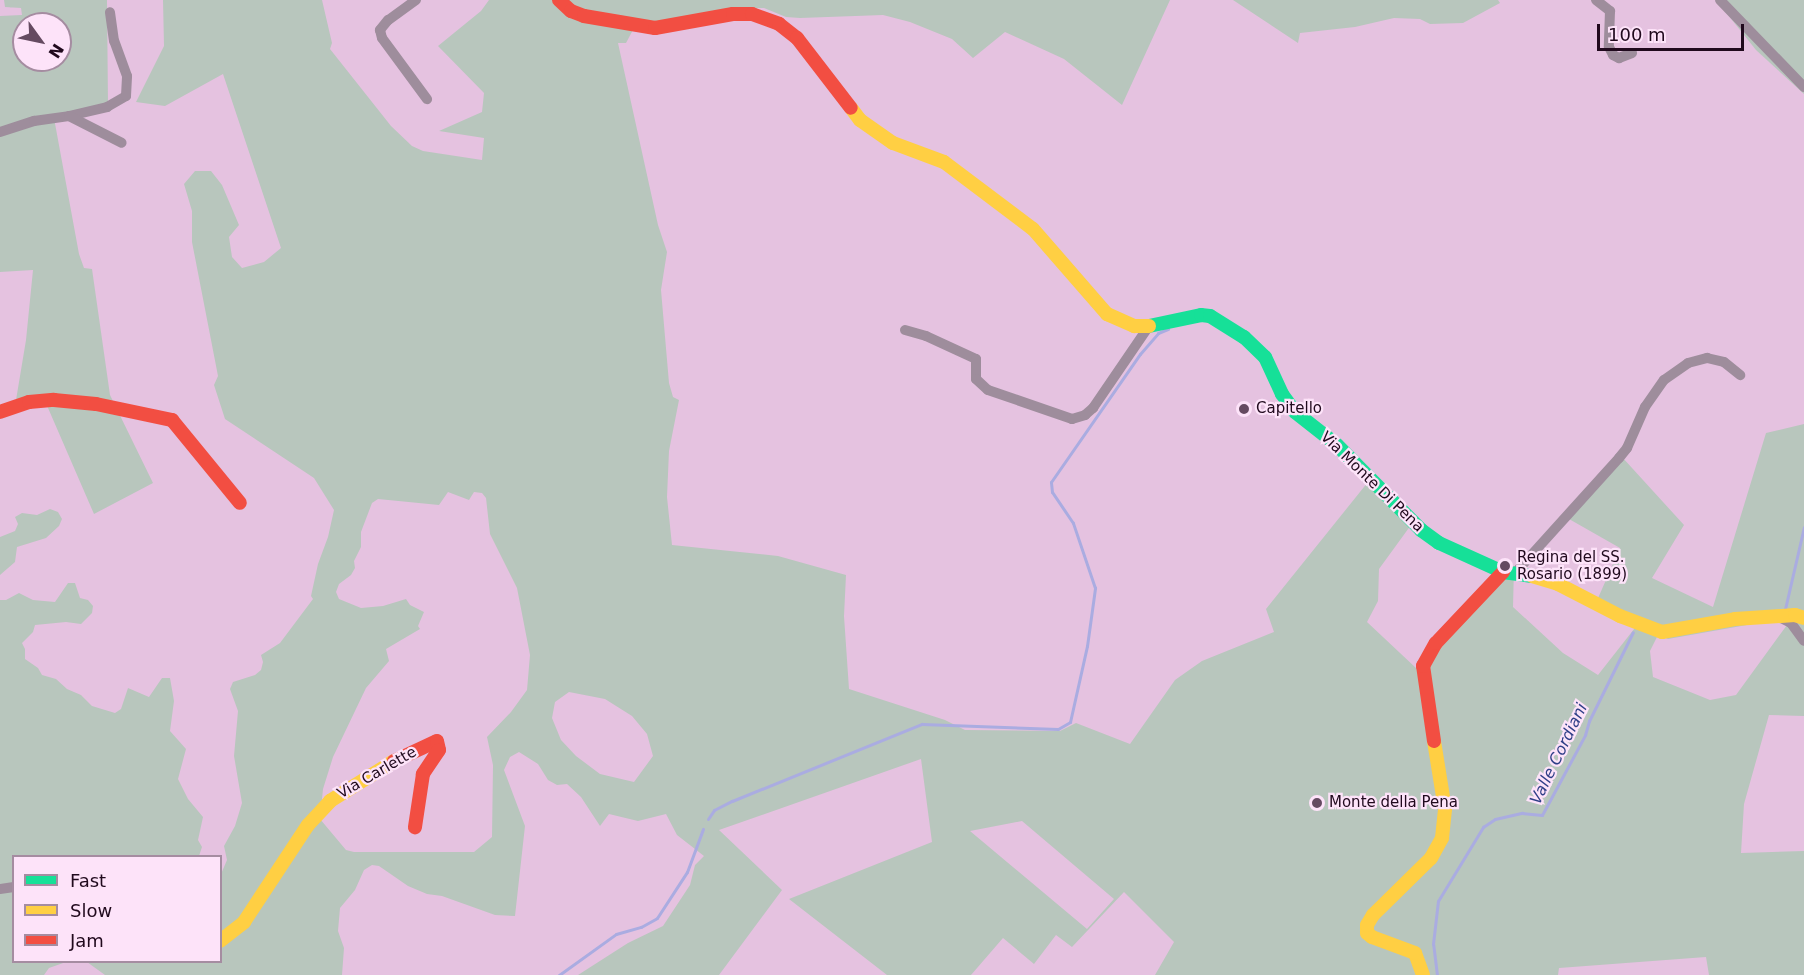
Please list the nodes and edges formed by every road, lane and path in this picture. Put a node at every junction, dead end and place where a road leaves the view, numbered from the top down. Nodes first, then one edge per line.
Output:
1 (416, 0) edge
2 (559, 0) edge
3 (1596, 0) edge
4 (1720, 0) edge
5 (110, 12) dead end
6 (1632, 53) dead end
7 (1804, 87) edge
8 (427, 99) dead end
9 (69, 116) junction
10 (0, 132) edge
11 (122, 143) dead end
12 (1149, 326) junction
13 (905, 330) dead end
14 (1740, 375) dead end
15 (0, 412) edge
16 (240, 503) dead end
17 (1509, 572) junction
18 (1779, 617) junction
19 (1804, 618) edge
20 (1804, 640) edge
21 (415, 827) dead end
22 (222, 939) edge
23 (1423, 975) edge

1 - 8 street
2 - 12 street, Via Monte Di Pena
3 - 6 street
4 - 7 street
5 - 9 street
9 - 10 street
9 - 11 street
12 - 13 street
12 - 17 street, Via Monte Di Pena
14 - 17 street
15 - 16 street
17 - 18 street
17 - 23 street
18 - 19 street
18 - 20 street
21 - 22 street, Via Carlette

